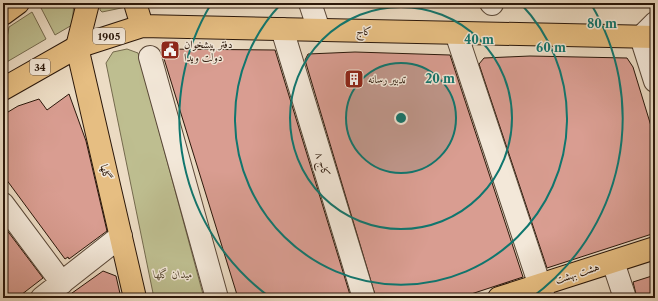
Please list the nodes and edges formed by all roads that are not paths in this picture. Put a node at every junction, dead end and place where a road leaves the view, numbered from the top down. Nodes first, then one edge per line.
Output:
1 (18, 3) edge
2 (88, 3) edge
3 (135, 3) edge
4 (310, 3) edge
5 (3, 14) edge
6 (142, 26) junction
7 (282, 29) junction
8 (319, 30) junction
9 (650, 32) edge
10 (456, 33) junction
11 (77, 47) junction
12 (150, 57) dead end
13 (655, 81) edge
14 (3, 89) edge
15 (3, 204) edge
16 (121, 236) junction
17 (655, 248) edge
18 (613, 262) junction
19 (62, 283) junction
20 (541, 292) edge
21 (42, 298) edge
22 (135, 298) edge
23 (217, 298) edge
24 (364, 298) edge
25 (499, 298) edge
26 (625, 298) edge

1 - 5 main road
2 - 11 main road
3 - 6 main road
4 - 8 street
6 - 7 main road, کاج / 1905
6 - 11 main road, کاج / 1905
7 - 8 main road, کاج / 1905
7 - 24 street, کاج ۸
8 - 10 main road, کاج / 1905
9 - 10 main road, کاج / 1905
9 - 13 street
10 - 20 street
11 - 14 main road, 34
11 - 16 main road, گلها
12 - 23 street
15 - 19 street
16 - 19 street
16 - 22 main road, گلها
17 - 18 main road, هشت بهشت
18 - 20 main road, هشت بهشت
18 - 26 street
19 - 21 street
20 - 25 main road, هشت بهشت

